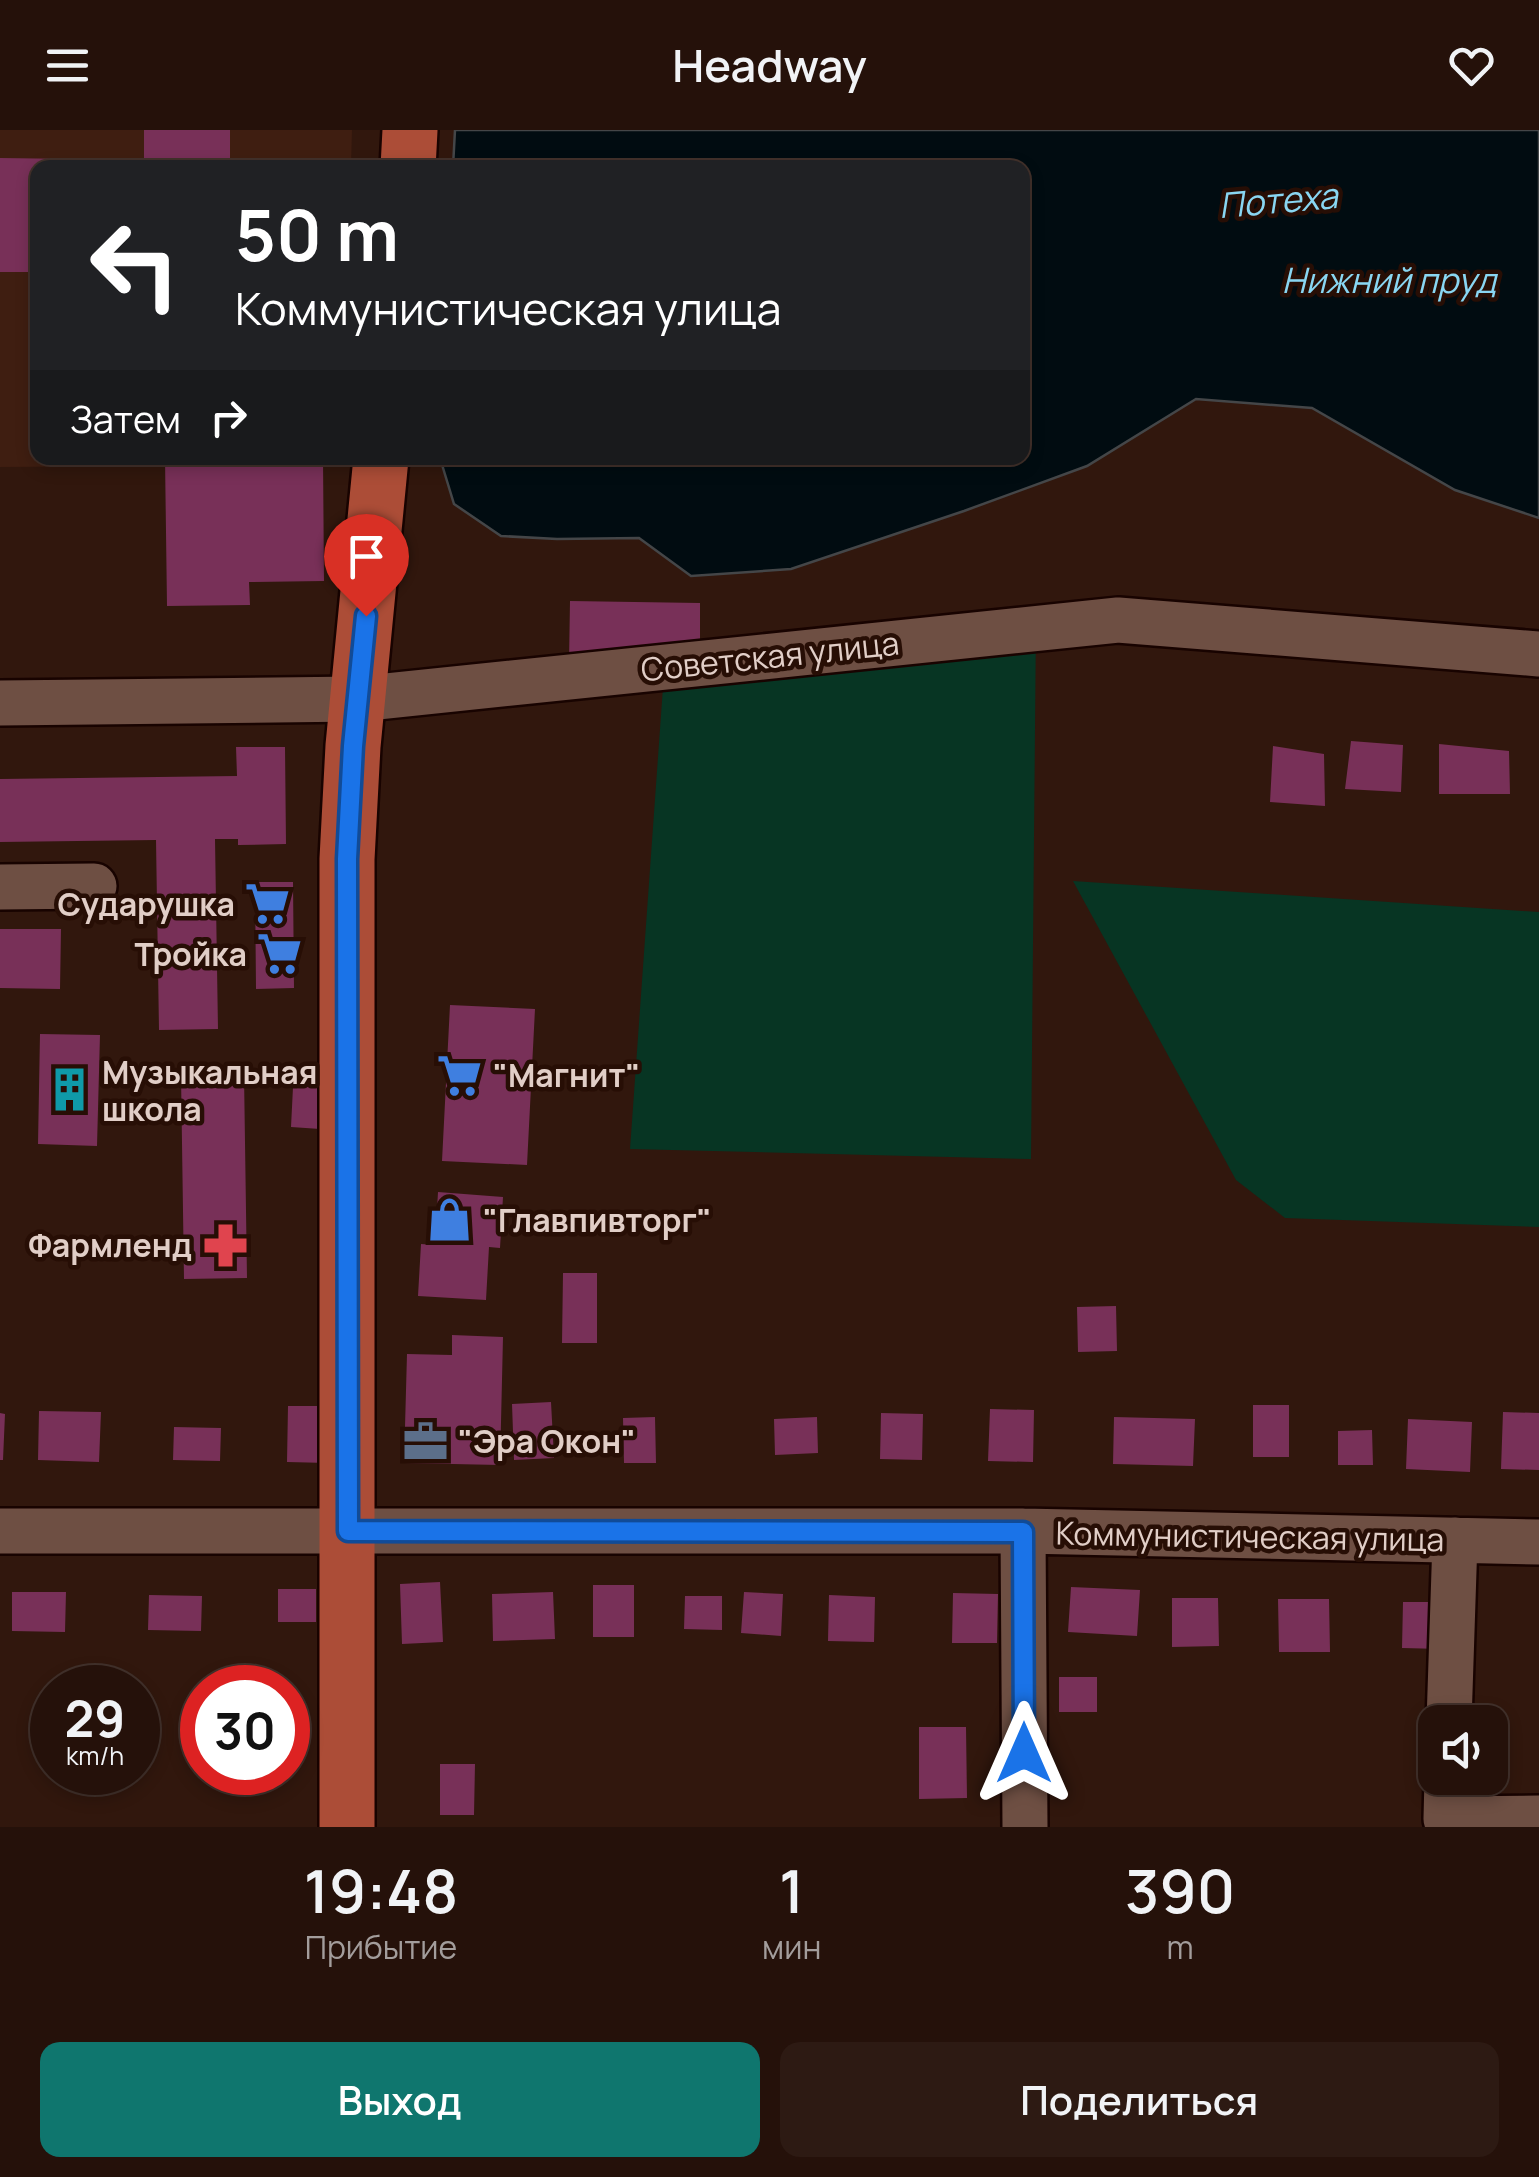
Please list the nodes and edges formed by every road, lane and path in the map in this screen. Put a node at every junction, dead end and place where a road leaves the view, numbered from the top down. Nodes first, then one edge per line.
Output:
1 (410, 130) edge
2 (408, 160) edge
3 (380, 465) edge
4 (1539, 654) edge
5 (358, 699) junction
6 (0, 704) edge
7 (0, 886) edge
8 (94, 886) dead end
9 (0, 1531) edge
10 (348, 1531) junction
11 (1023, 1532) junction
12 (1455, 1540) junction
13 (1539, 1542) edge
14 (1450, 1705) edge
15 (1447, 1795) edge
16 (1539, 1818) edge
17 (348, 1827) edge
18 (1025, 1827) edge

1 - 2 main road
3 - 5 main road
4 - 5 street, Советская улица
5 - 6 street, Советская улица
5 - 10 main road
7 - 8 street
9 - 10 street, Коммунистическая улица
10 - 11 street, Коммунистическая улица
10 - 17 main road
11 - 12 street, Коммунистическая улица
11 - 18 street
12 - 13 street, Коммунистическая улица
12 - 14 street
15 - 16 street

